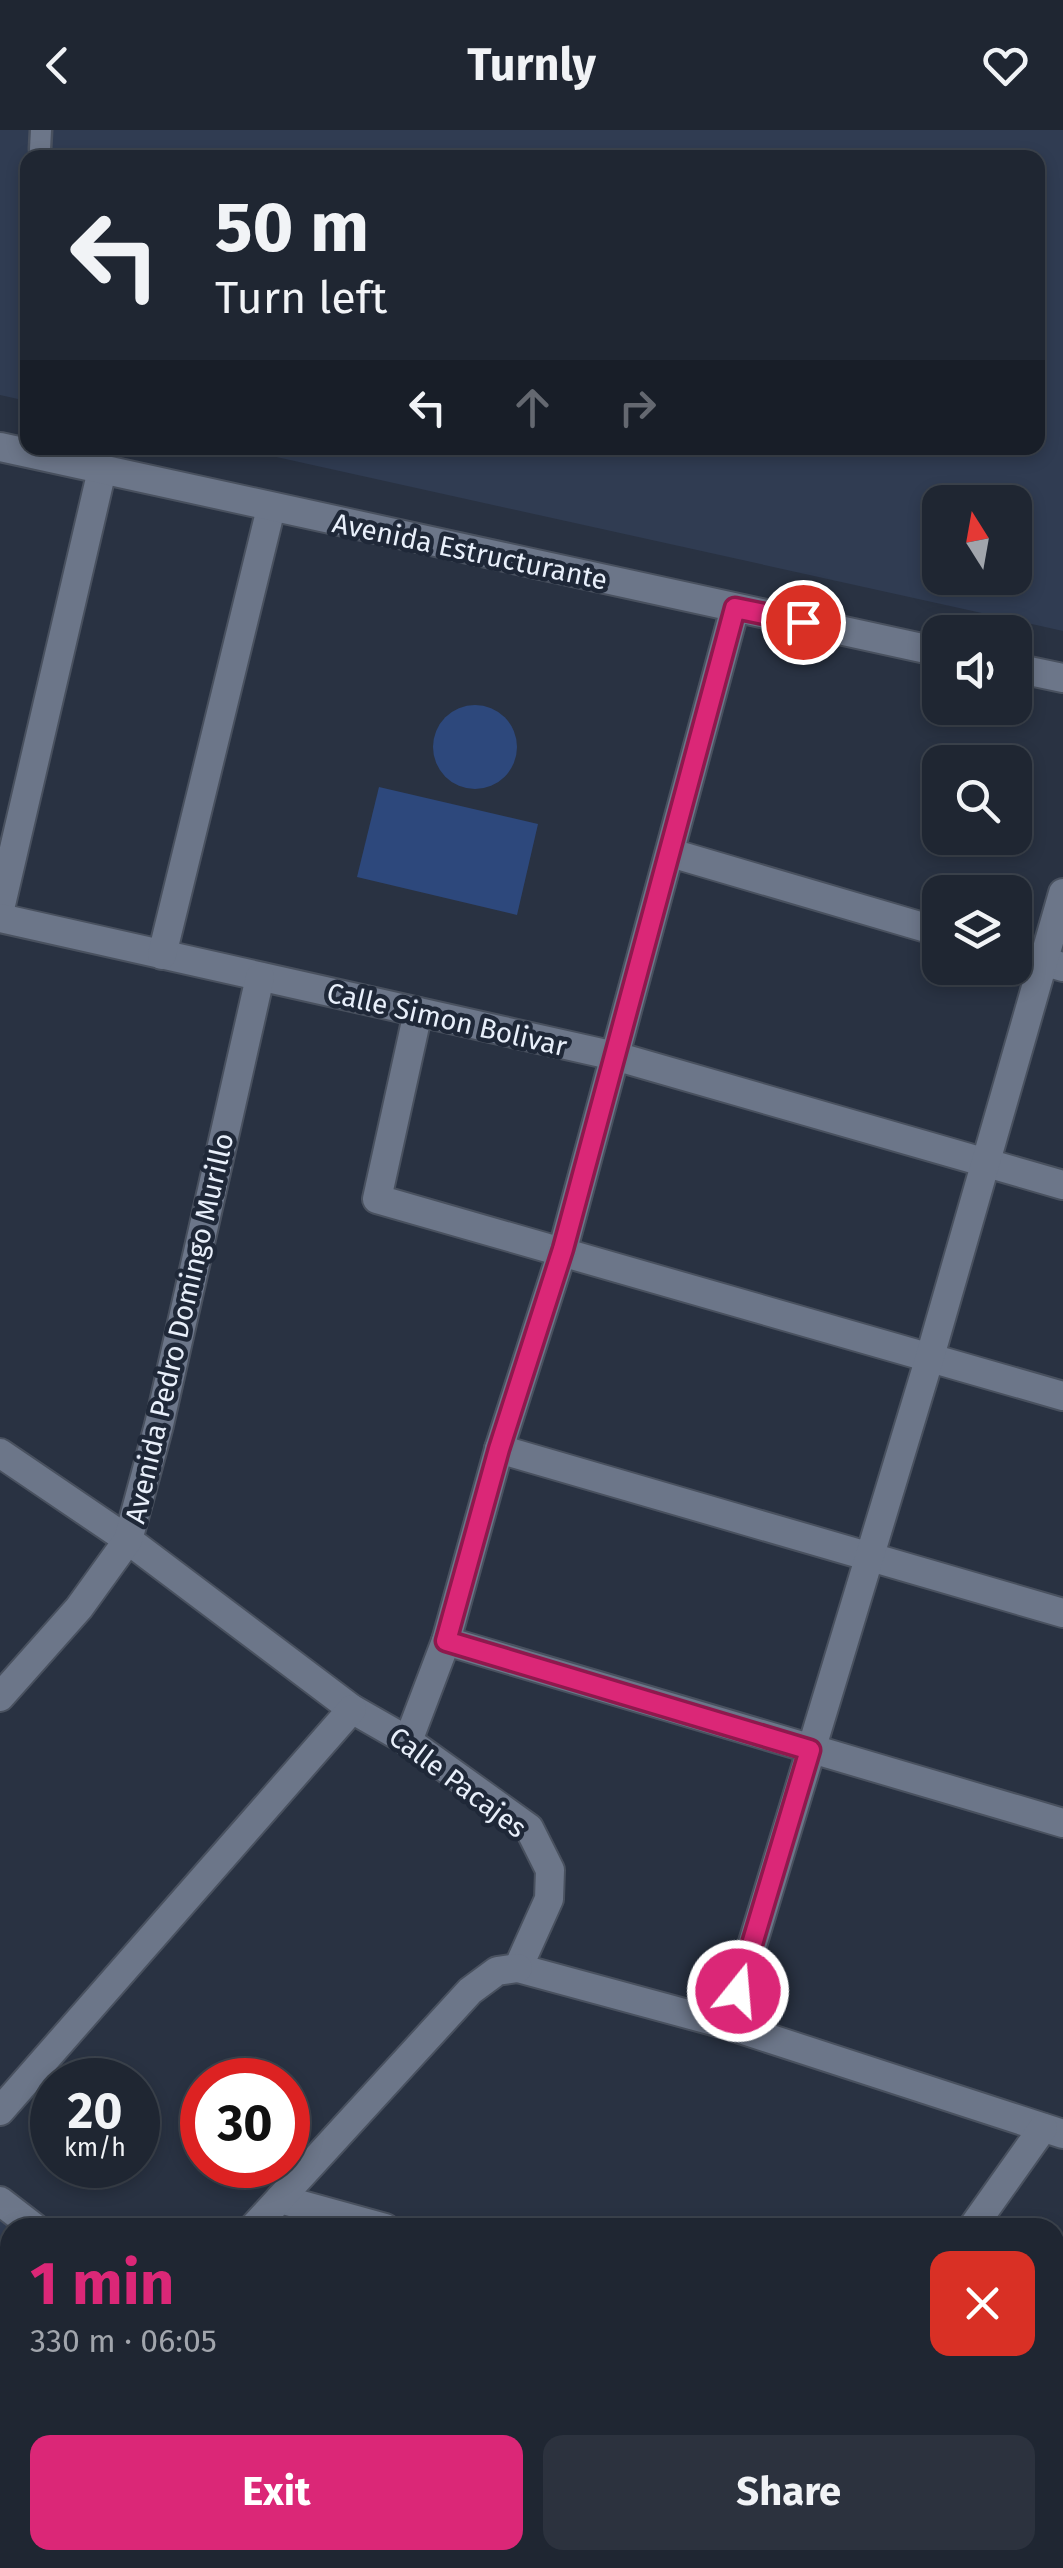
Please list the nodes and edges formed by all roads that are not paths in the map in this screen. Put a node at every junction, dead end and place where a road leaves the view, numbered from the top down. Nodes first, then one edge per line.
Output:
1 (35, 455) edge
2 (102, 470) junction
3 (271, 508) junction
4 (735, 608) junction
5 (922, 648) edge
6 (1032, 672) edge
7 (1063, 678) edge
8 (671, 854) junction
9 (1063, 893) edge
10 (0, 909) edge
11 (0, 918) edge
12 (922, 927) edge
13 (162, 955) junction
14 (1040, 961) edge
15 (260, 977) junction
16 (418, 1012) junction
17 (615, 1056) junction
18 (984, 1162) junction
19 (1063, 1184) edge
20 (563, 1249) junction
21 (929, 1360) junction
22 (1063, 1396) edge
23 (499, 1449) junction
24 (0, 1453) edge
25 (128, 1540) junction
26 (867, 1558) junction
27 (1063, 1613) edge
28 (446, 1641) junction
29 (0, 1697) edge
30 (352, 1709) junction
31 (408, 1741) junction
32 (810, 1750) junction
33 (1063, 1823) edge
34 (518, 1968) junction
35 (728, 2025) junction
36 (0, 2111) edge
37 (1053, 2131) edge
38 (280, 2199) junction
39 (0, 2201) edge
40 (22, 2218) edge
41 (263, 2218) edge
42 (349, 2218) edge
43 (980, 2218) edge

1 - 2 street, Avenida Estructurante
2 - 3 street, Avenida Estructurante
2 - 10 street
3 - 4 street, Avenida Estructurante
3 - 13 street
4 - 5 street, Avenida Estructurante
4 - 8 street
6 - 7 street
8 - 12 street
8 - 17 street
9 - 14 street
11 - 13 street, Calle Simon Bolivar
13 - 15 street, Calle Simon Bolivar
14 - 18 street
15 - 16 street, Calle Simon Bolivar
15 - 25 street, Avenida Pedro Domingo Murillo
16 - 17 street, Calle Simon Bolivar
16 - 20 street
17 - 18 street, Calle Simon Bolivar
17 - 20 street
18 - 19 street, Calle Simon Bolivar
18 - 21 street
20 - 21 street
20 - 23 street
21 - 22 street
21 - 26 street
23 - 26 street
23 - 28 street
24 - 25 street, Calle Pacajes
25 - 29 street, Avenida Pedro Domingo Murillo
25 - 30 street, Calle Pacajes
26 - 27 street
26 - 32 street
28 - 31 street
28 - 32 street
30 - 31 street, Calle Pacajes
30 - 36 street
31 - 34 street, Calle Pacajes
32 - 33 street
32 - 35 street
34 - 35 street
34 - 38 street
35 - 37 street
37 - 43 street
38 - 41 street
38 - 42 street
39 - 40 street

